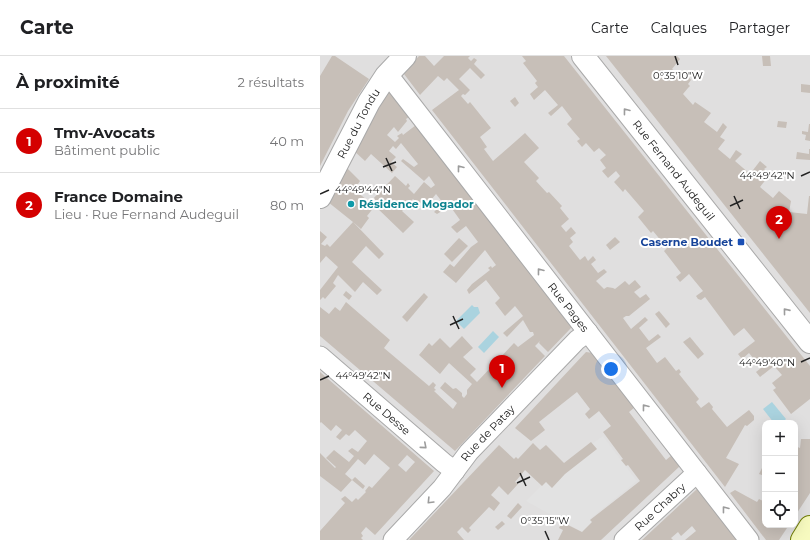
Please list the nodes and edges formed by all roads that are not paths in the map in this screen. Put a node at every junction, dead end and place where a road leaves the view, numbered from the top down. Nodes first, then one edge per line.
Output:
1 (405, 56) edge
2 (583, 56) edge
3 (386, 76) junction
4 (320, 197) edge
5 (588, 332) junction
6 (810, 342) edge
7 (320, 356) edge
8 (455, 471) junction
9 (697, 473) junction
10 (810, 527) edge
11 (393, 540) edge
12 (624, 540) edge
13 (749, 540) edge
14 (802, 540) edge

1 - 3 street, Rue du Tondu
6 -> 2 street, Rue Fernand Audeguil
3 - 4 street, Rue du Tondu
5 -> 3 street, Rue Pages
5 - 8 street, Rue de Patay
9 -> 5 street, Rue Pages
7 -> 8 street, Rue Desse
8 -> 11 street, Rue de Patay
9 - 12 street, Rue Chabry
13 -> 9 street, Rue Pages
10 - 14 main road

